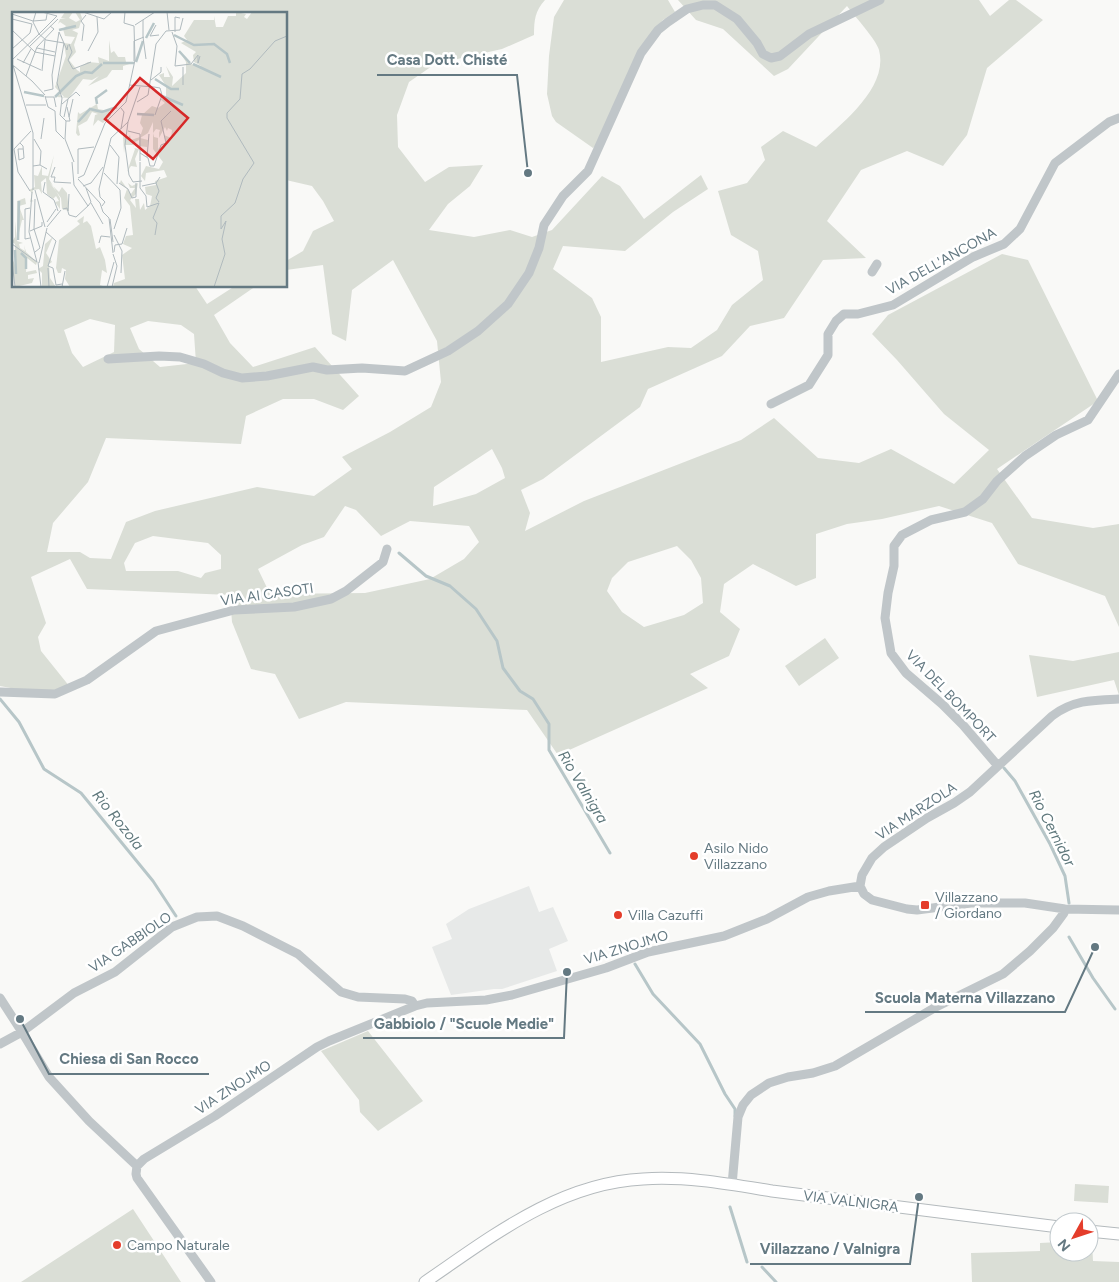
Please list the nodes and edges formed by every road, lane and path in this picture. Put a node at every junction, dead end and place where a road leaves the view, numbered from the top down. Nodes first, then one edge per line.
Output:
1 (880, 0) edge
2 (1119, 118) edge
3 (108, 359) dead end
4 (1119, 374) edge
5 (771, 404) dead end
6 (387, 549) dead end
7 (0, 692) edge
8 (1119, 698) edge
9 (998, 766) junction
10 (860, 883) junction
11 (1065, 909) junction
12 (1119, 910) edge
13 (0, 998) edge
14 (415, 1006) junction
15 (22, 1032) junction
16 (0, 1044) edge
17 (137, 1166) junction
18 (732, 1185) junction
19 (1049, 1226) edge
20 (1099, 1231) edge
21 (1119, 1234) edge
22 (211, 1282) edge
23 (425, 1282) edge

1 - 3 street
2 - 5 street, VIA DELL'ANCONA
4 - 9 street, VIA DEL BOMPORT
6 - 7 street, VIA AI CASOTI
8 - 9 street, VIA MARZOLA
9 - 10 street, VIA MARZOLA
10 - 11 street
10 - 14 street, VIA ZNOJMO
11 - 12 street
11 - 18 street
13 - 15 street
14 - 15 street, VIA GABBIOLO
14 - 17 street, VIA ZNOJMO
15 - 16 street, VIA GABBIOLO
15 - 17 street
17 - 22 street
18 - 19 main road, VIA VALNIGRA
18 - 23 main road, VIA VALNIGRA
20 - 21 main road

